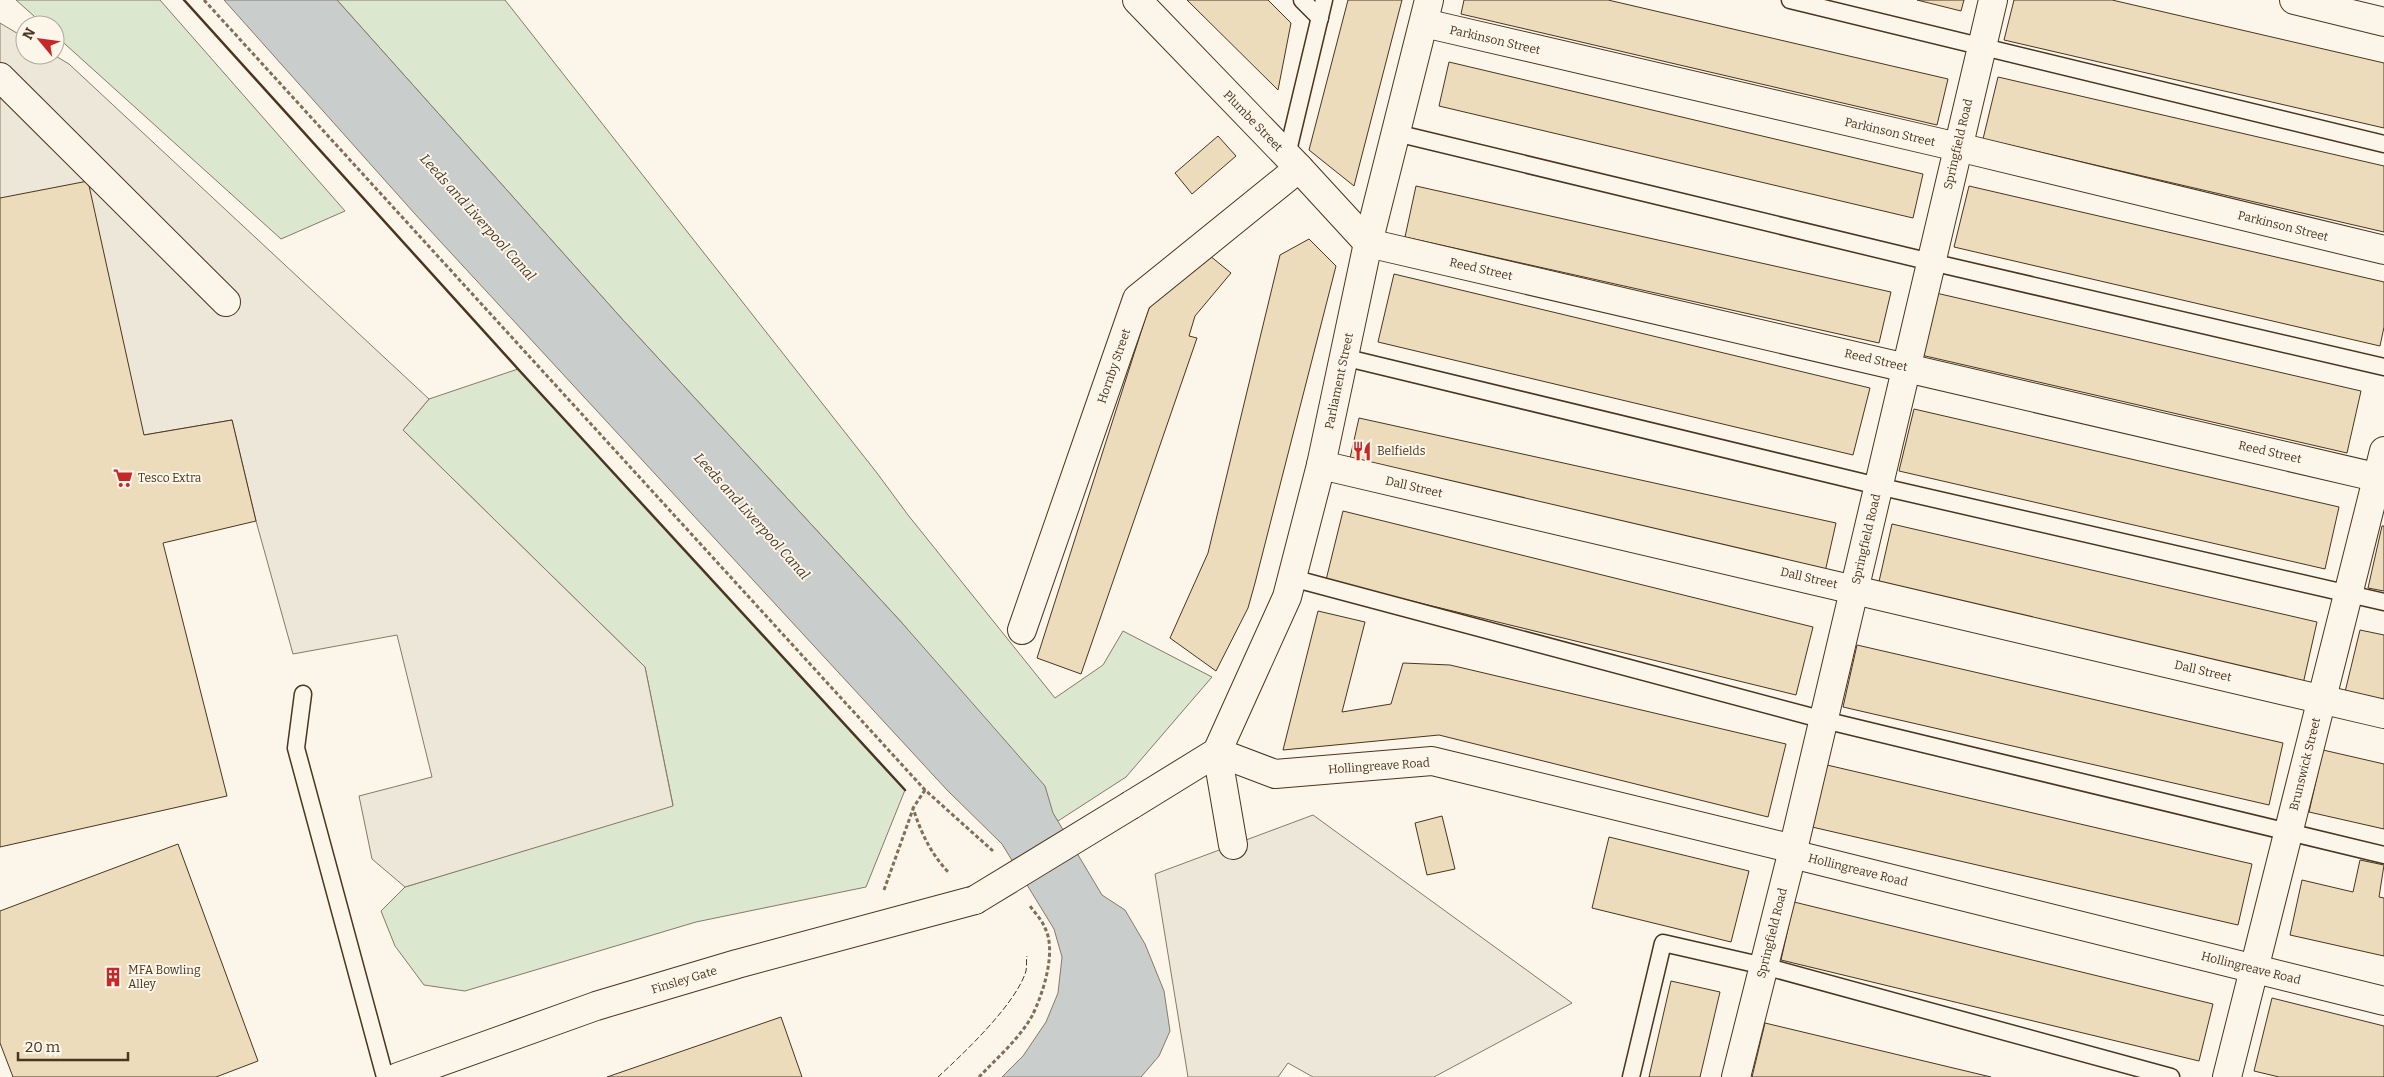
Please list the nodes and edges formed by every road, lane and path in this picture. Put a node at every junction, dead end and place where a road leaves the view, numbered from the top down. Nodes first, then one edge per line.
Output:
1 (204, 0) edge
2 (1137, 0) edge
3 (1302, 0) edge
4 (1324, 0) edge
5 (1790, 0) edge
6 (1993, 0) edge
7 (2294, 0) edge
8 (1426, 12) edge
9 (1320, 18) junction
10 (2384, 22) edge
11 (1981, 45) junction
12 (0, 77) edge
13 (1396, 133) junction
14 (2384, 144) edge
15 (1958, 147) junction
16 (1293, 162) junction
17 (1368, 243) junction
18 (2384, 250) edge
19 (1931, 262) junction
20 (226, 302) dead end
21 (1344, 357) junction
22 (1906, 367) junction
23 (2384, 367) edge
24 (2384, 451) edge
25 (1321, 465) junction
26 (2381, 478) edge
27 (1878, 486) junction
28 (1292, 578) junction
29 (1854, 588) junction
30 (2348, 594) junction
31 (2384, 602) edge
32 (1022, 630) dead end
33 (303, 694) dead end
34 (2321, 699) junction
35 (2384, 714) edge
36 (1824, 720) junction
37 (1217, 752) junction
38 (925, 790) junction
39 (913, 808) junction
40 (2288, 833) junction
41 (1233, 845) dead end
42 (995, 853) dead end
43 (1792, 854) junction
44 (2384, 855) edge
45 (1026, 899) dead end
46 (975, 900) junction
47 (871, 929) junction
48 (1764, 966) junction
49 (2254, 969) junction
50 (2384, 1002) edge
51 (386, 1077) edge
52 (398, 1077) edge
53 (979, 1077) edge
54 (1631, 1077) edge
55 (1736, 1077) edge
56 (2171, 1077) edge
57 (2226, 1077) edge

1 - 38 path
2 - 16 street, Plumbe Street
3 - 9 lane
4 - 9 lane
5 - 11 lane
6 - 11 street, Springfield Road
7 - 10 street
8 - 13 street, Parliament Street
8 - 15 street, Parkinson Street
9 - 16 lane
11 - 14 lane
11 - 15 street, Springfield Road
12 - 20 street
13 - 17 street, Parliament Street
13 - 19 lane
15 - 18 street, Parkinson Street
15 - 19 street, Springfield Road
16 - 17 street, Plumbe Street
16 - 32 street, Hornby Street
17 - 21 street, Parliament Street
17 - 22 street, Reed Street
19 - 22 street, Springfield Road
19 - 23 lane
21 - 25 street, Parliament Street
21 - 27 lane
22 - 26 street, Reed Street
22 - 27 street, Springfield Road
24 - 26 street, Brunswick Street
25 - 28 street, Parliament Street
25 - 29 street, Dall Street
26 - 30 street, Brunswick Street
27 - 29 street, Springfield Road
27 - 30 lane
28 - 36 lane
28 - 37 street, Parliament Street
29 - 34 street, Dall Street
29 - 36 street, Springfield Road
30 - 31 lane
30 - 34 street, Brunswick Street
33 - 51 lane
34 - 35 street, Dall Street
34 - 40 street, Brunswick Street
36 - 40 lane
36 - 43 street, Springfield Road
37 - 41 street
37 - 43 street, Hollingreave Road
37 - 46 street, Finsley Gate, bridge
38 - 39 path
38 - 42 path
39 - 46 path
39 - 47 path
40 - 44 lane
40 - 49 street, Brunswick Street
43 - 48 street, Springfield Road
43 - 49 street, Hollingreave Road
45 - 53 path
46 - 47 street, Finsley Gate
47 - 52 street, Finsley Gate
48 - 54 lane
48 - 55 street, Springfield Road
48 - 56 lane
49 - 50 street, Hollingreave Road
49 - 57 street, Brunswick Street

